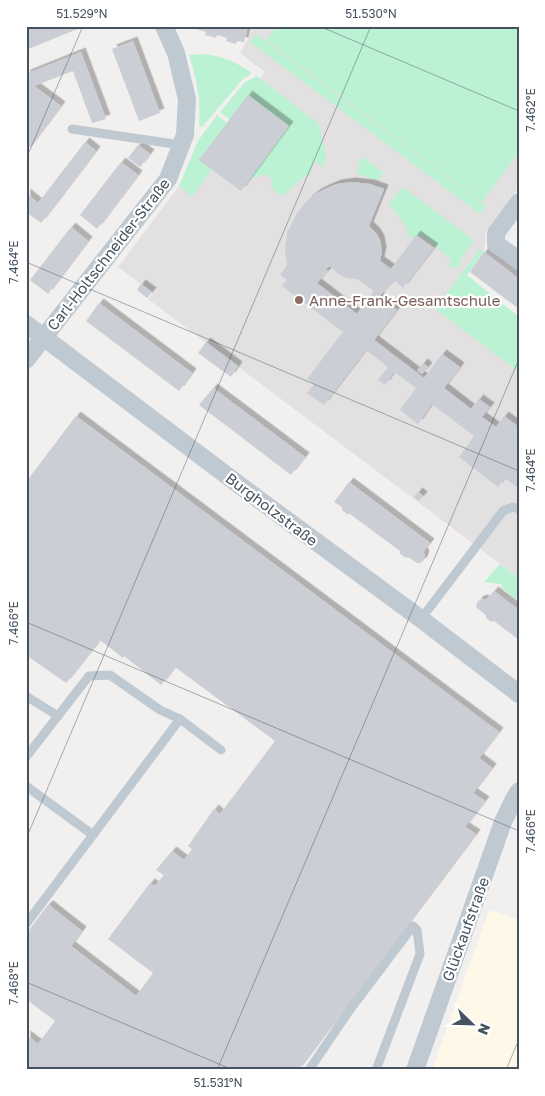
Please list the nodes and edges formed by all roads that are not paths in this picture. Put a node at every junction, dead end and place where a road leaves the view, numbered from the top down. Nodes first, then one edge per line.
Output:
1 (164, 26) edge
2 (72, 129) dead end
3 (181, 145) junction
4 (519, 202) edge
5 (519, 260) edge
6 (27, 326) edge
7 (44, 337) junction
8 (26, 360) edge
9 (519, 509) edge
10 (421, 619) junction
11 (519, 694) edge
12 (26, 696) edge
13 (58, 716) junction
14 (180, 719) junction
15 (221, 750) dead end
16 (26, 757) edge
17 (26, 786) edge
18 (519, 791) edge
19 (93, 835) junction
20 (26, 924) edge
21 (309, 1070) edge
22 (376, 1070) edge
23 (415, 1070) edge

1 - 3 street, Carl-Holtschneider-Straße
2 - 3 lane
3 - 7 street, Carl-Holtschneider-Straße
4 - 5 street
6 - 7 street, Burgholzstraße
7 - 8 street, Carl-Holtschneider-Straße
7 - 10 street, Burgholzstraße
9 - 10 lane
10 - 11 street, Burgholzstraße
12 - 13 lane
13 - 14 lane
13 - 16 lane
14 - 15 lane
14 - 19 lane
17 - 19 lane
18 - 23 street, Glückaufstraße
19 - 20 lane
21 - 22 lane

